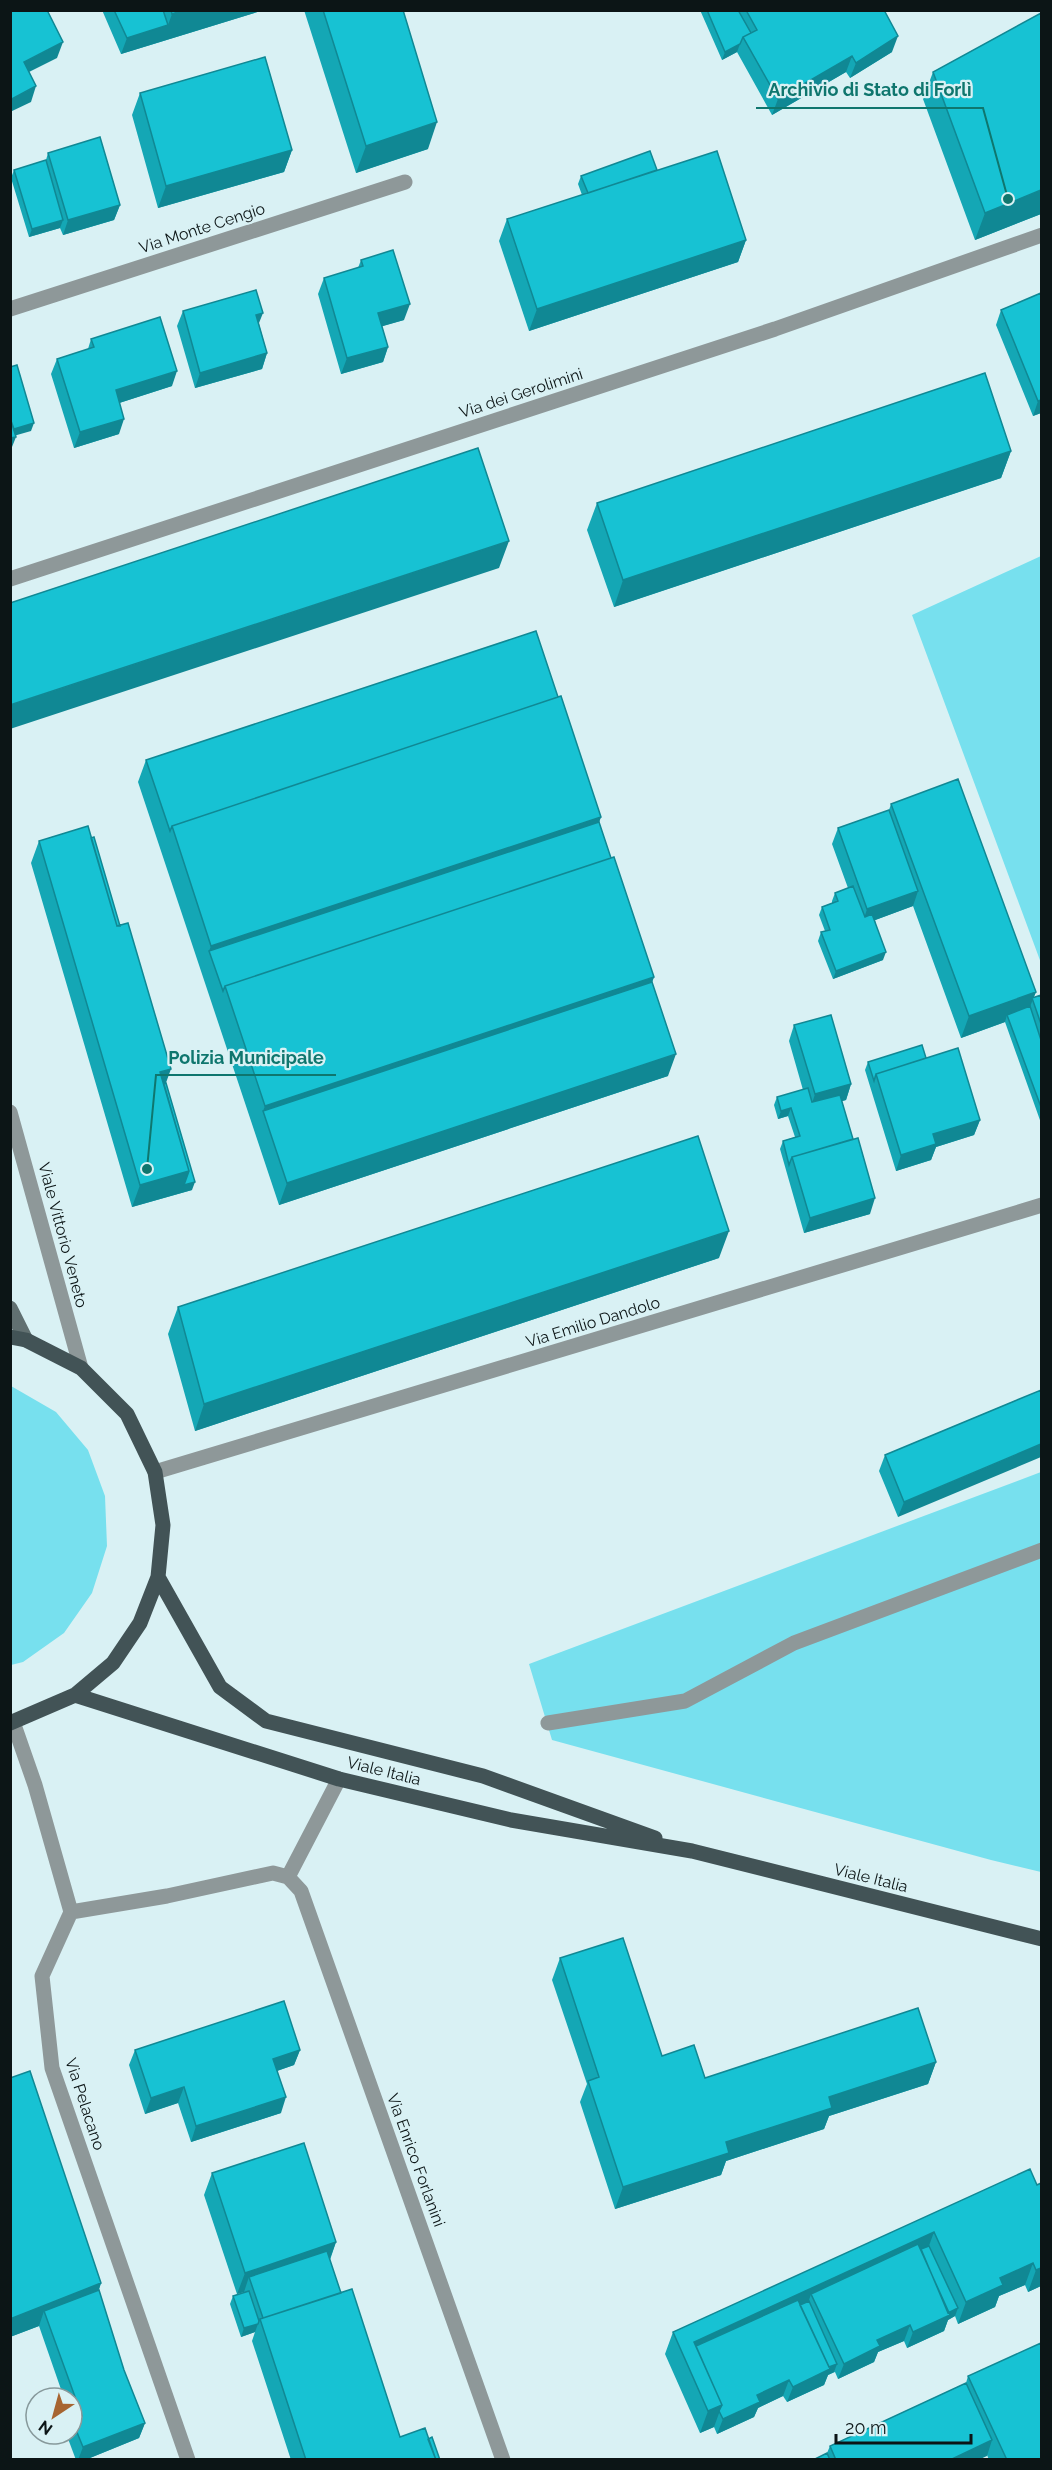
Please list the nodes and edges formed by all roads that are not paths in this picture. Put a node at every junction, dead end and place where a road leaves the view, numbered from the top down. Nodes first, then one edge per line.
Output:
1 (405, 182) dead end
2 (1041, 235) edge
3 (10, 309) edge
4 (10, 579) edge
5 (10, 1112) edge
6 (1041, 1205) edge
7 (10, 1308) edge
8 (18, 1339) edge
9 (81, 1368) junction
10 (155, 1472) junction
11 (1041, 1550) edge
12 (158, 1577) junction
13 (75, 1695) junction
14 (12, 1722) edge
15 (548, 1723) dead end
16 (339, 1779) junction
17 (692, 1851) junction
18 (288, 1877) junction
19 (71, 1912) junction
20 (1041, 1939) edge
21 (188, 2460) edge
22 (503, 2460) edge

1 - 3 street, Via Monte Cengio
2 - 4 street, Via dei Gerolimini
5 - 9 street, Viale Vittorio Veneto
6 - 10 street, Via Emilio Dandolo
7 - 8 main road
8 - 9 main road
9 - 10 main road
10 - 12 main road
11 - 15 street
12 - 13 main road
12 - 17 main road, Viale Italia
13 - 14 main road
13 - 16 main road, Viale Italia
14 - 19 street
16 - 17 main road, Viale Italia
16 - 18 street
17 - 20 main road, Viale Italia
18 - 19 street
18 - 22 street, Via Enrico Forlanini
19 - 21 street, Via Pelacano

